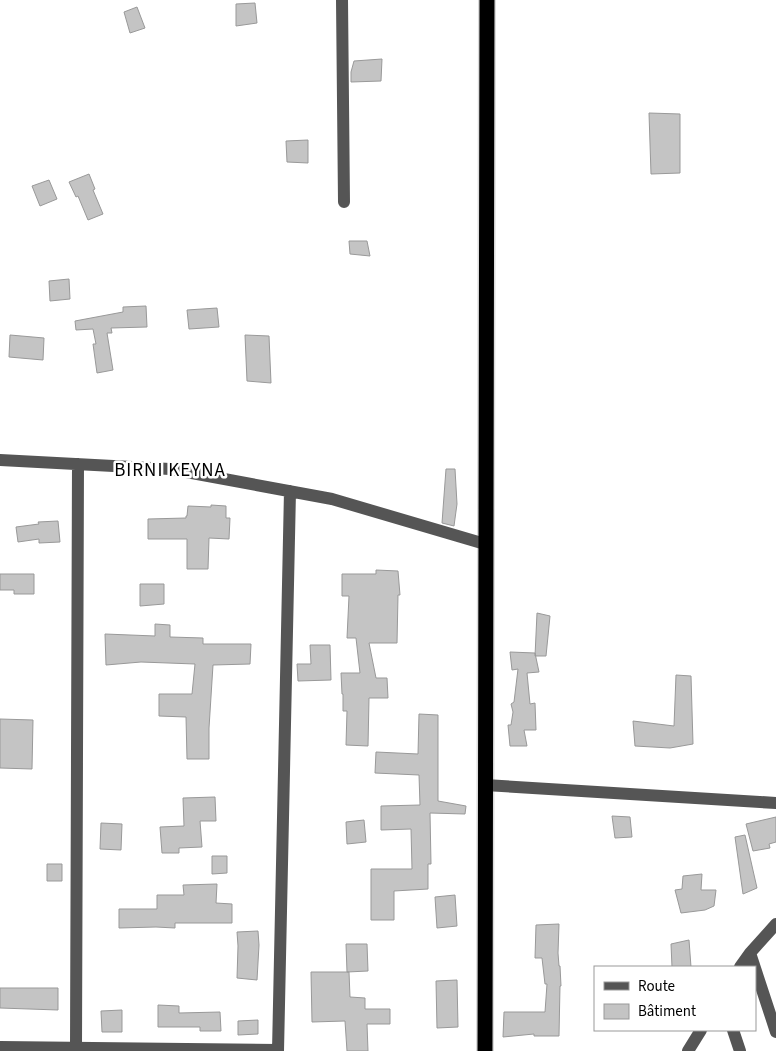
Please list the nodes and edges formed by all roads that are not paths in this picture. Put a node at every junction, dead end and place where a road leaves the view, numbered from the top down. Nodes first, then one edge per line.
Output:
1 (342, 0) edge
2 (487, 0) edge
3 (344, 202) dead end
4 (0, 460) edge
5 (78, 464) junction
6 (290, 491) junction
7 (485, 544) junction
8 (485, 786) junction
9 (776, 803) edge
10 (776, 924) edge
11 (750, 953) junction
12 (741, 966) edge
13 (754, 966) edge
14 (756, 971) edge
15 (700, 1031) edge
16 (734, 1031) edge
17 (776, 1032) edge
18 (0, 1047) edge
19 (76, 1047) junction
20 (278, 1051) edge
21 (485, 1051) edge
22 (688, 1051) edge
23 (740, 1051) edge

1 - 3 street
2 - 7 highway
4 - 5 street
5 - 6 street
5 - 19 street
6 - 7 street
6 - 20 street
7 - 8 highway
8 - 9 street
8 - 21 highway
10 - 11 street
11 - 12 street
11 - 13 street
14 - 17 street
15 - 22 street
16 - 23 street
18 - 19 street
19 - 20 street

